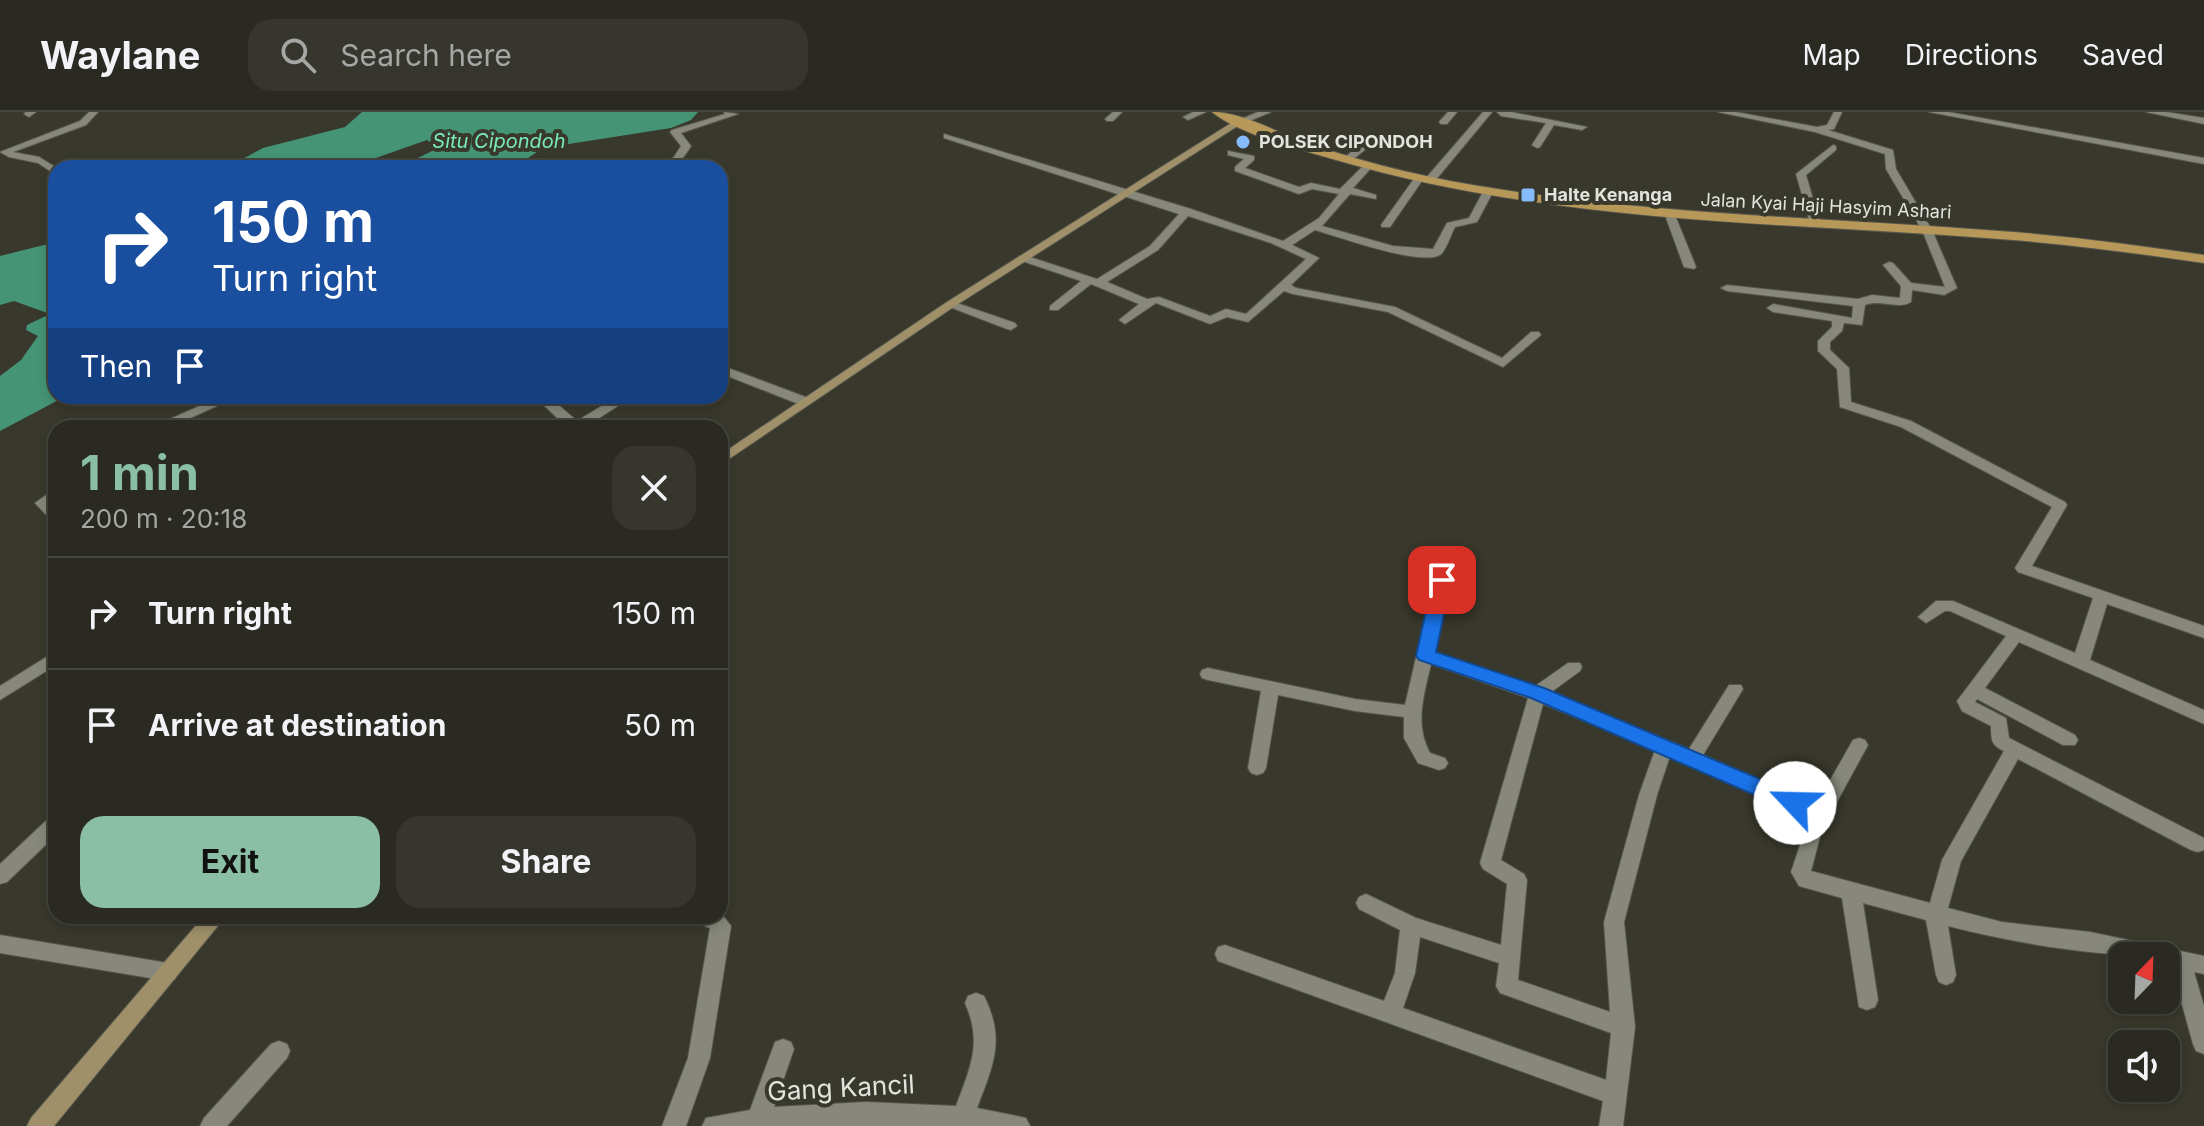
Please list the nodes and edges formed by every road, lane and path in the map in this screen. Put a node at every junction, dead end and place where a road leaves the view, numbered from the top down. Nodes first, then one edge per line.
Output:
1 (94, 112) edge
2 (728, 112) edge
3 (1202, 112) edge
4 (1218, 112) edge
5 (1267, 112) edge
6 (1453, 112) edge
7 (1489, 112) edge
8 (1503, 112) edge
9 (1722, 112) edge
10 (1838, 112) edge
11 (1933, 112) edge
12 (2150, 112) edge
13 (1188, 117) dead end
14 (2204, 121) edge
15 (1239, 122) junction
16 (1444, 122) dead end
17 (1551, 122) junction
18 (1582, 127) dead end
19 (1817, 130) junction
20 (947, 136) dead end
21 (1372, 140) dead end
22 (1537, 145) dead end
23 (1833, 148) dead end
24 (1231, 153) dead end
25 (1348, 159) junction
26 (676, 160) edge
27 (2204, 161) edge
28 (48, 165) edge
29 (1369, 165) junction
30 (1424, 179) junction
31 (1344, 191) junction
32 (1130, 192) junction
33 (1488, 192) junction
34 (1372, 197) dead end
35 (1333, 208) junction
36 (1187, 211) junction
37 (1351, 211) dead end
38 (1670, 215) junction
39 (1815, 223) junction
40 (1386, 225) dead end
41 (1315, 227) junction
42 (1927, 230) junction
43 (1285, 245) junction
44 (1023, 258) junction
45 (2204, 259) edge
46 (1889, 265) dead end
47 (1690, 267) dead end
48 (1093, 282) junction
49 (1285, 286) junction
50 (1907, 286) junction
51 (1731, 289) dead end
52 (1147, 303) junction
53 (1859, 303) junction
54 (951, 304) junction
55 (1054, 308) dead end
56 (1773, 308) dead end
57 (1838, 319) junction
58 (1125, 320) dead end
59 (1011, 326) dead end
60 (1535, 335) dead end
61 (728, 372) edge
62 (806, 402) junction
63 (214, 404) edge
64 (549, 404) edge
65 (614, 404) edge
66 (176, 420) edge
67 (566, 420) edge
68 (588, 420) edge
69 (728, 456) edge
70 (1442, 580) dead end
71 (2102, 595) junction
72 (1926, 617) dead end
73 (2204, 632) edge
74 (2016, 634) junction
75 (1426, 656) junction
76 (48, 662) edge
77 (2081, 662) junction
78 (1574, 667) dead end
79 (1208, 674) dead end
80 (1270, 689) junction
81 (1735, 689) dead end
82 (1976, 691) junction
83 (1538, 693) junction
84 (0, 694) edge
85 (1412, 712) junction
86 (2204, 717) edge
87 (2069, 740) dead end
88 (1665, 745) junction
89 (1859, 745) dead end
90 (2014, 750) junction
91 (1693, 757) junction
92 (1439, 763) dead end
93 (1257, 768) dead end
94 (1820, 815) junction
95 (48, 831) edge
96 (2198, 844) dead end
97 (0, 876) edge
98 (1851, 892) junction
99 (1366, 903) dead end
100 (1936, 917) junction
101 (209, 924) edge
102 (719, 924) edge
103 (1411, 925) junction
104 (0, 944) edge
105 (2108, 945) edge
106 (1225, 954) dead end
107 (1508, 957) junction
108 (2180, 958) joint
109 (2204, 965) edge
110 (168, 972) junction
111 (1946, 975) dead end
112 (1867, 1000) dead end
113 (976, 1003) dead end
114 (1391, 1012) junction
115 (1624, 1027) junction
116 (2204, 1044) edge
117 (783, 1049) dead end
118 (279, 1051) dead end
119 (1617, 1095) junction
120 (963, 1117) junction
121 (881, 1118) edge
122 (758, 1120) junction
123 (39, 1126) edge
124 (212, 1126) edge
125 (674, 1126) edge
126 (714, 1126) edge
127 (1018, 1126) edge
128 (1611, 1126) edge

1 - 28 street
2 - 26 street
3 - 13 street
4 - 15 main road, Jalan Kyai Haji Hasyim Ashari
5 - 15 street
6 - 16 street
7 - 8 street
7 - 30 street
8 - 17 street
9 - 19 street
10 - 19 street
11 - 27 street
12 - 14 street
15 - 25 main road, Jalan Kyai Haji Hasyim Ashari
15 - 32 street
17 - 18 street
17 - 22 street
19 - 42 street
20 - 32 street
21 - 25 street
23 - 39 street
24 - 31 street
25 - 29 main road, Jalan Kyai Haji Hasyim Ashari
29 - 30 main road, Jalan Kyai Haji Hasyim Ashari
29 - 31 street
30 - 33 main road, Jalan Kyai Haji Hasyim Ashari
30 - 40 street
31 - 34 street
31 - 35 street
32 - 36 street
32 - 44 street
33 - 38 main road, Jalan Kyai Haji Hasyim Ashari
33 - 41 street
35 - 37 street
35 - 41 street
36 - 43 street
36 - 48 street
38 - 39 main road, Jalan Kyai Haji Hasyim Ashari
38 - 47 street
39 - 42 main road, Jalan Kyai Haji Hasyim Ashari
41 - 43 street
42 - 45 main road, Jalan Kyai Haji Hasyim Ashari
42 - 50 street
43 - 49 street
44 - 48 street
44 - 54 street
46 - 50 street
48 - 52 street
48 - 55 street
49 - 52 street
49 - 60 street
50 - 53 street
51 - 53 street
52 - 58 street
53 - 57 street
54 - 59 street
54 - 62 street
56 - 57 street
57 - 71 street
61 - 62 street
62 - 69 street
63 - 66 street
64 - 67 street
65 - 68 street
70 - 75 street
71 - 73 street
71 - 77 street
72 - 74 street
74 - 77 street
74 - 82 street
75 - 83 street
75 - 85 street
76 - 84 street
77 - 86 street
78 - 83 street
79 - 80 street
80 - 85 street
80 - 93 street
81 - 91 street
82 - 87 street
82 - 90 street
83 - 88 street
83 - 107 street
85 - 92 street
88 - 91 street
88 - 115 street
89 - 94 street
90 - 96 street
90 - 100 street
91 - 94 street
94 - 98 street
95 - 97 street
98 - 100 street
98 - 112 street
99 - 103 street
100 - 105 street
100 - 111 street
101 - 110 street
102 - 125 street
103 - 107 street
103 - 114 street
104 - 110 street
106 - 114 street
107 - 115 street
108 - 109 street
108 - 116 street
110 - 123 street
113 - 120 street
114 - 119 street
115 - 119 street
117 - 122 street
118 - 124 street
119 - 128 street
120 - 121 street, Gang Kancil
120 - 127 street, Gang Kancil
121 - 122 street, Gang Kancil
122 - 126 street, Gang Kancil

